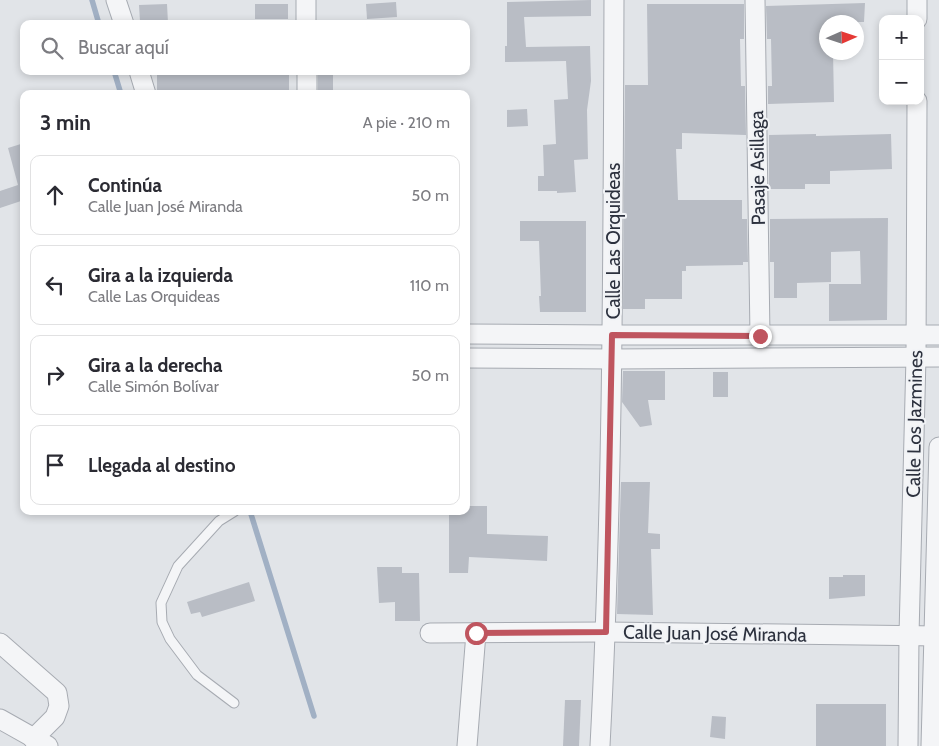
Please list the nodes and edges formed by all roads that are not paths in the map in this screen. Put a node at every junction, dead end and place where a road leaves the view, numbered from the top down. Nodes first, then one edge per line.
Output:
1 (116, 0) edge
2 (306, 0) edge
3 (614, 0) edge
4 (755, 0) edge
5 (917, 0) edge
6 (917, 15) edge
7 (123, 20) edge
8 (306, 20) edge
9 (140, 75) edge
10 (306, 75) edge
11 (145, 90) edge
12 (307, 90) edge
13 (917, 105) edge
14 (470, 334) edge
15 (612, 335) junction
16 (916, 335) junction
17 (939, 335) edge
18 (760, 336) junction
19 (916, 357) junction
20 (939, 357) edge
21 (470, 358) edge
22 (612, 359) junction
23 (939, 447) edge
24 (229, 515) edge
25 (606, 632) junction
26 (430, 633) dead end
27 (476, 633) junction
28 (909, 635) junction
29 (937, 636) edge
30 (0, 643) edge
31 (234, 702) dead end
32 (0, 719) edge
33 (41, 742) edge
34 (467, 746) edge
35 (600, 746) edge
36 (908, 746) edge
37 (931, 746) edge

1 - 7 street
2 - 8 street
3 - 15 street, Calle Las Orquideas
4 - 18 street, Pasaje Asillaga
5 - 6 street
9 - 11 street
10 - 12 street
13 - 16 street, Calle Los Jazmines
14 - 15 street
15 - 18 street
15 - 22 street, Calle Las Orquideas
16 - 17 street
16 - 18 street
16 - 19 street, Calle Los Jazmines
19 - 20 street
19 - 22 street
19 - 28 street, Calle Los Jazmines
21 - 22 street
22 - 25 street, Calle Las Orquideas
23 - 29 street, Calle Los Jazmines
24 - 31 lane
25 - 27 street, Calle Juan José Miranda
25 - 28 street, Calle Juan José Miranda
25 - 35 street, Calle Las Orquideas
26 - 27 street, Calle Juan José Miranda
27 - 34 street
28 - 29 street, Calle Juan José Miranda
28 - 36 street, Calle Los Jazmines
29 - 37 street, Calle Los Jazmines
30 - 33 street
32 - 33 street

